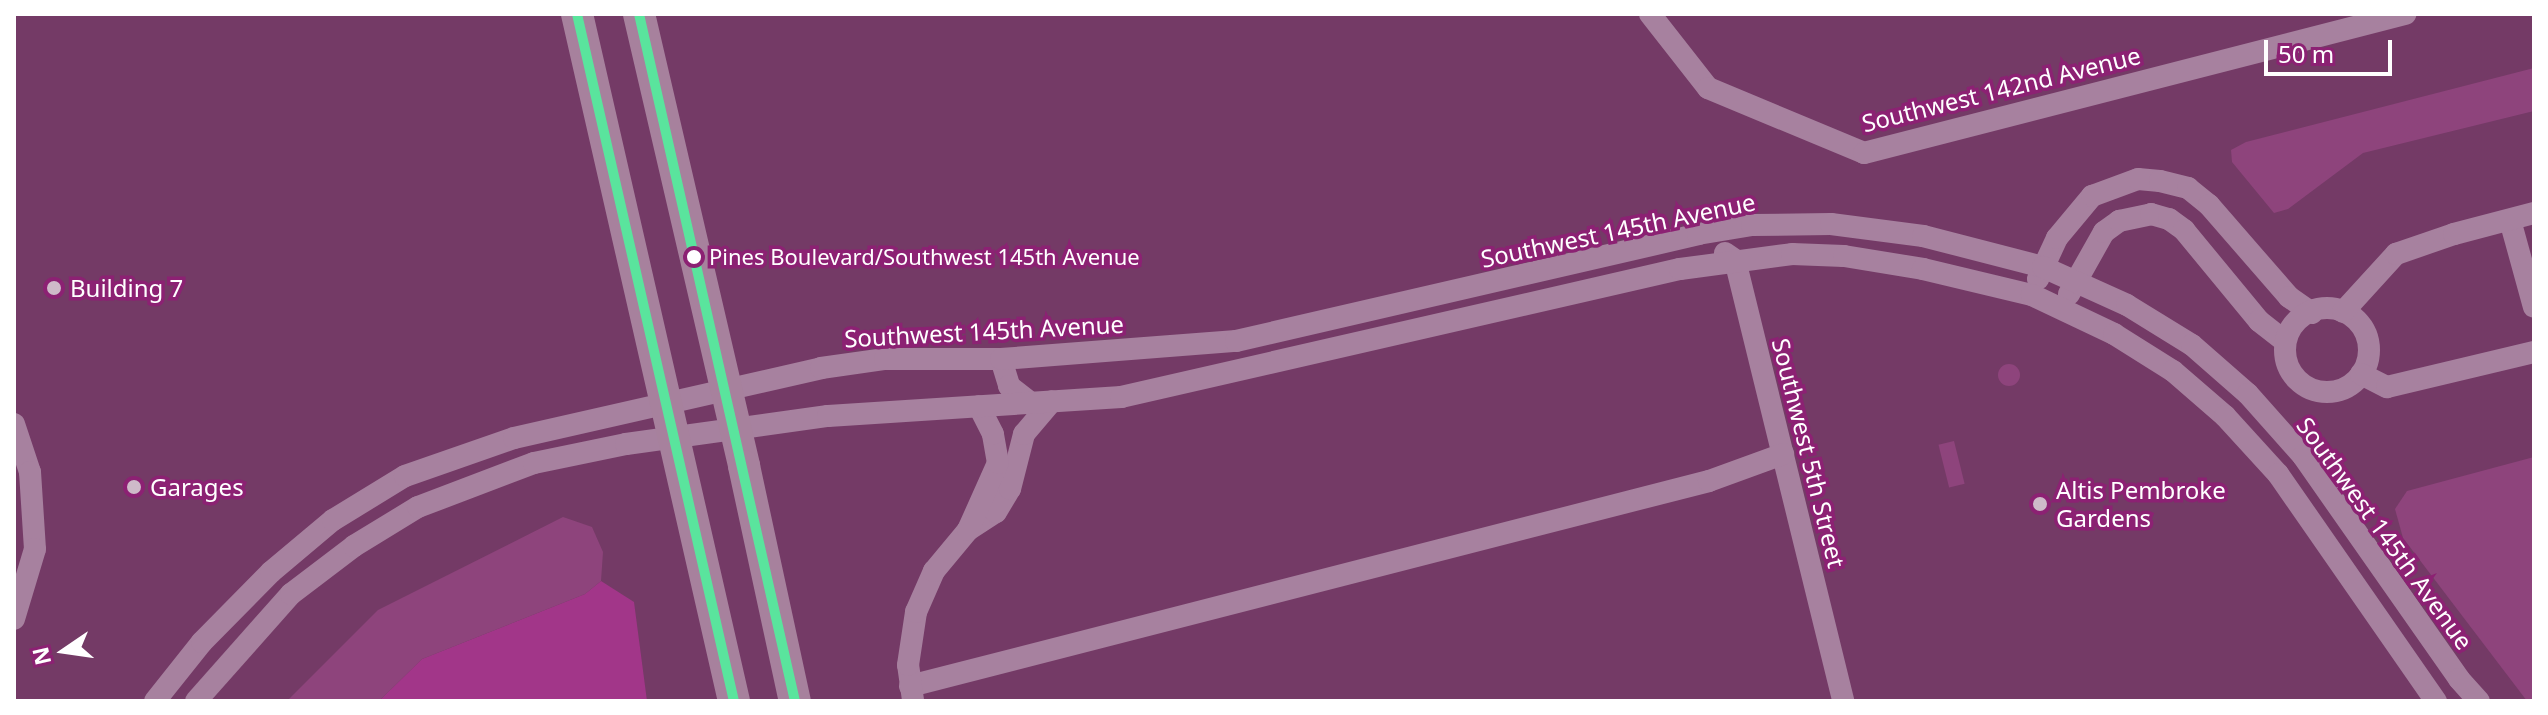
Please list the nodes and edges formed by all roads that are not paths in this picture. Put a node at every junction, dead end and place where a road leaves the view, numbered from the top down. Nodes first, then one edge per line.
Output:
1 (577, 14) edge
2 (639, 14) edge
3 (1650, 14) edge
4 (2405, 14) edge
5 (2534, 213) edge
6 (2510, 220) junction
7 (1698, 234) junction
8 (1735, 260) junction
9 (2043, 267) junction
10 (2074, 282) junction
11 (2032, 295) junction
12 (2534, 307) edge
13 (2063, 310) junction
14 (2343, 312) junction
15 (2312, 313) junction
16 (2285, 341) junction
17 (2534, 352) edge
18 (1001, 359) junction
19 (2361, 374) junction
20 (725, 388) junction
21 (666, 402) junction
22 (1042, 402) junction
23 (979, 406) junction
24 (14, 424) edge
25 (735, 428) junction
26 (674, 437) junction
27 (1783, 454) junction
28 (968, 530) junction
29 (14, 619) edge
30 (912, 694) edge
31 (155, 701) edge
32 (196, 701) edge
33 (734, 701) edge
34 (795, 701) edge
35 (1843, 701) edge
36 (2436, 701) edge
37 (2479, 701) edge

1 - 21 highway
2 - 20 highway
3 - 4 street, Southwest 142nd Avenue
5 - 6 street
6 - 12 street
6 - 14 street
7 - 8 street
7 - 9 street, Southwest 145th Avenue
7 - 18 street, Southwest 145th Avenue
8 - 11 street
8 - 22 street
8 - 27 street, Southwest 5th Street
9 - 10 street, Southwest 145th Avenue
9 - 11 street
9 - 15 street
10 - 13 street
10 - 16 street
10 - 37 street, Southwest 145th Avenue
11 - 13 street
13 - 36 street
14 - 15 street
14 - 19 street
15 - 16 street
16 - 19 street
17 - 19 street
18 - 20 street, Southwest 145th Avenue
18 - 22 street
20 - 21 street, Southwest 145th Avenue
20 - 25 highway
21 - 26 highway
21 - 31 street, Southwest 145th Avenue
22 - 23 street
22 - 28 street
23 - 25 street
23 - 28 street
24 - 29 street
25 - 26 street
25 - 34 highway
26 - 32 street
26 - 33 highway
27 - 30 street
27 - 35 street, Southwest 5th Street
28 - 30 street

